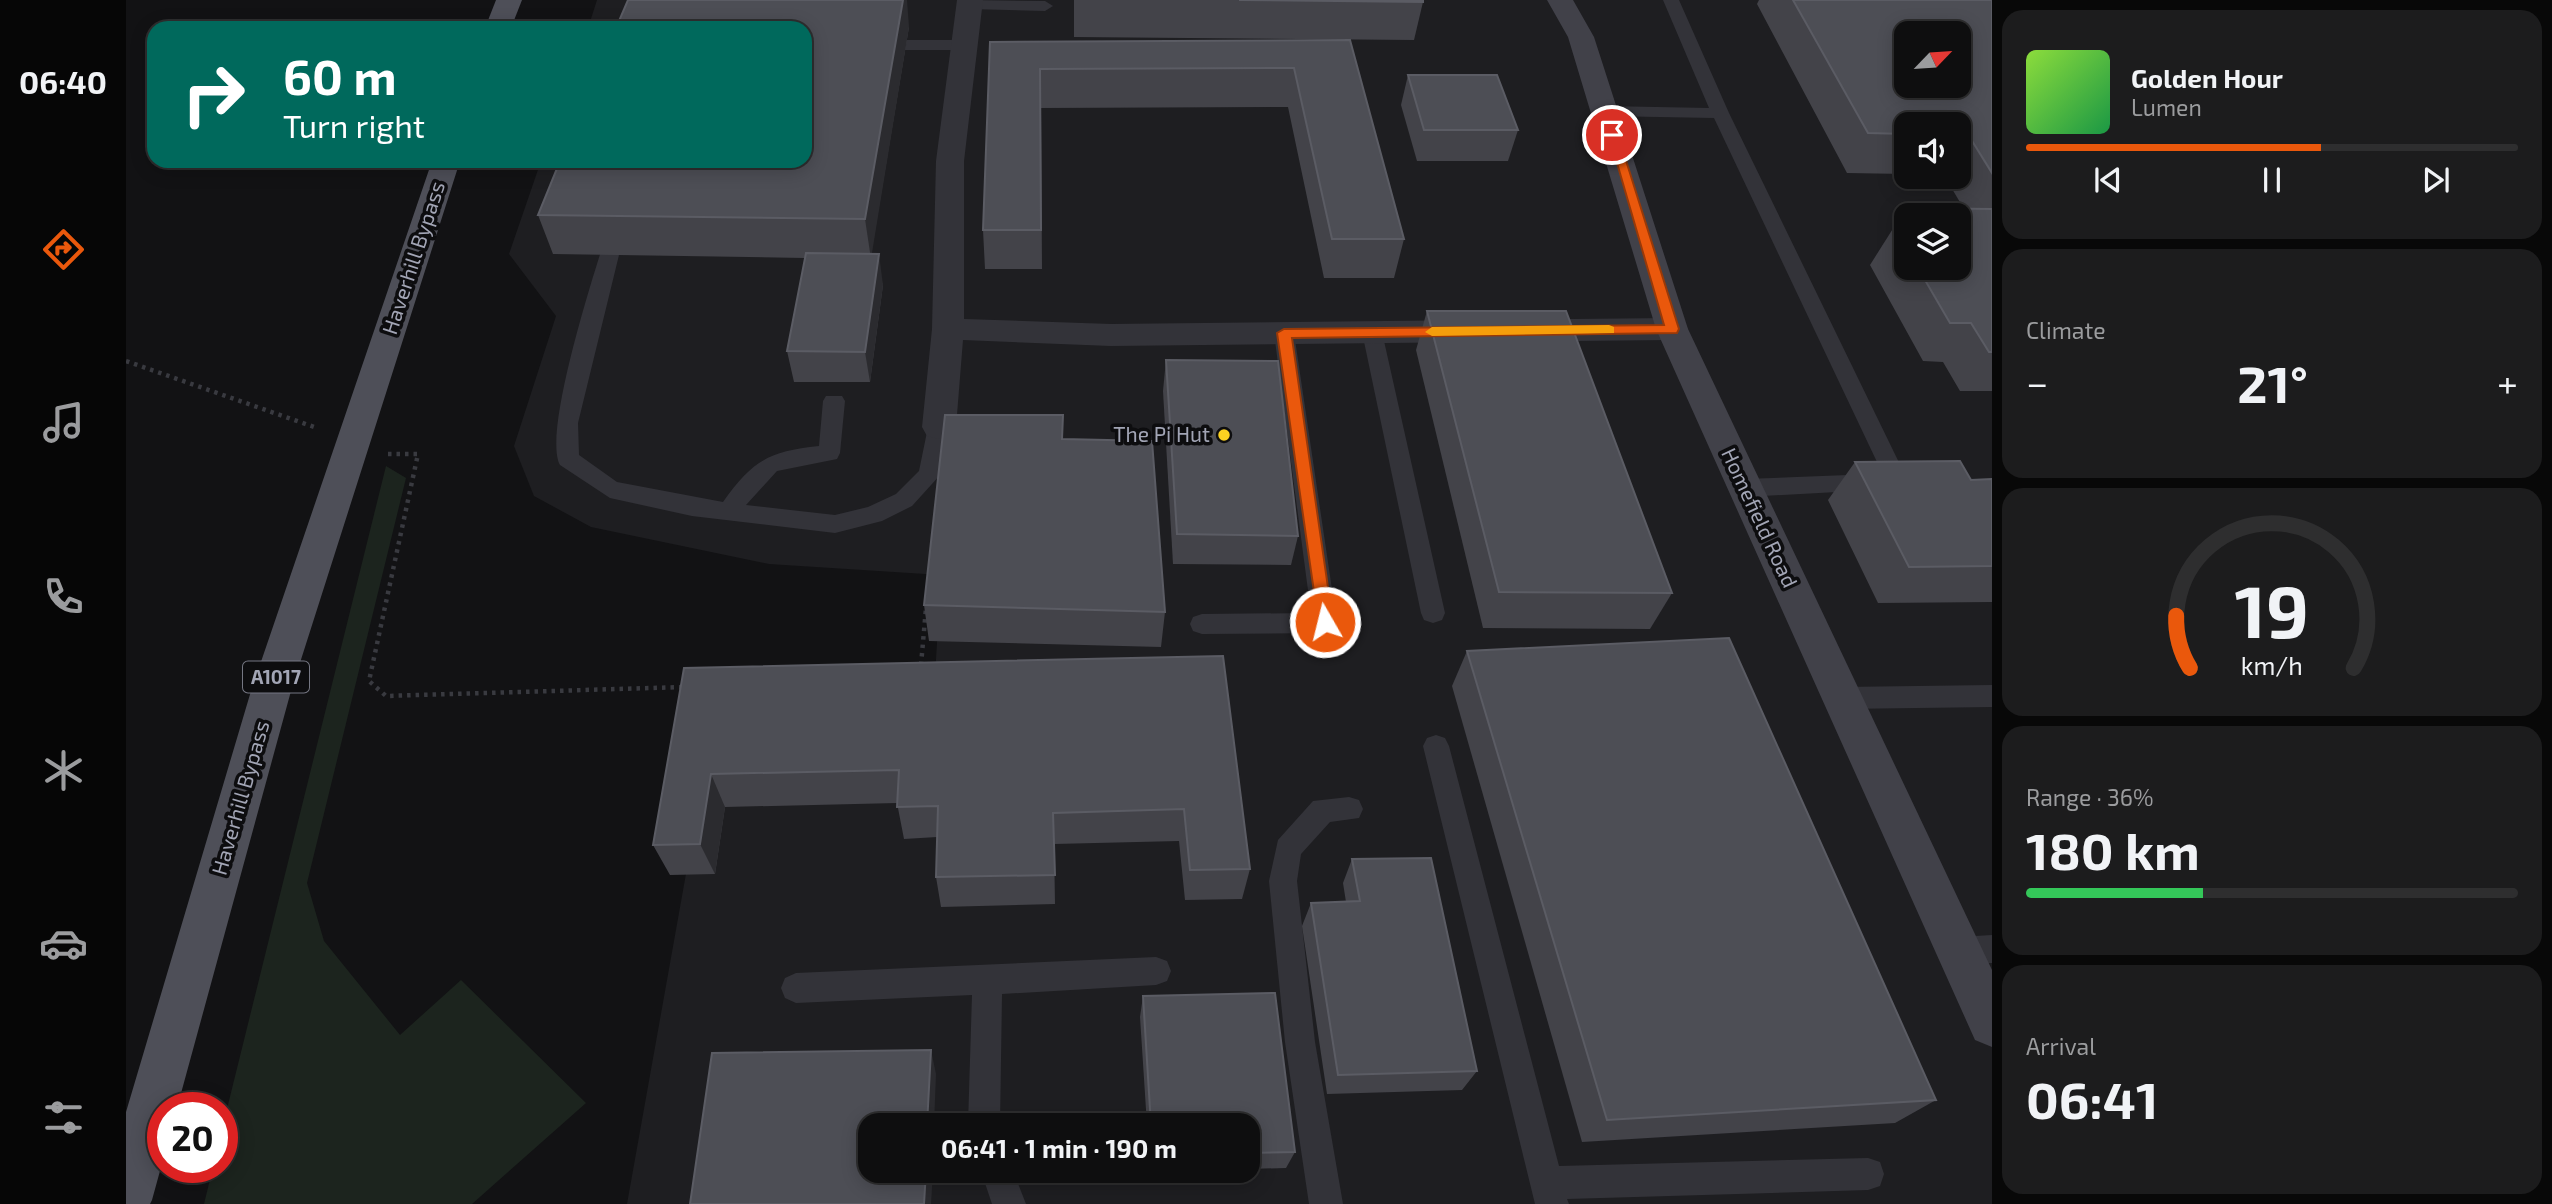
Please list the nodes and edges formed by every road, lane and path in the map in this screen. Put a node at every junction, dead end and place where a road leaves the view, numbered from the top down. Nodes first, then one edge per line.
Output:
1 (509, 0) edge
2 (1560, 0) edge
3 (1671, 0) edge
4 (970, 2) edge
5 (1045, 5) dead end
6 (501, 21) edge
7 (812, 45) edge
8 (964, 45) junction
9 (1604, 111) junction
10 (1720, 113) junction
11 (444, 168) edge
12 (638, 168) edge
13 (948, 329) junction
14 (1672, 329) junction
15 (1372, 332) junction
16 (1284, 333) junction
17 (126, 361) edge
18 (834, 401) dead end
19 (939, 427) joint
20 (351, 448) junction
21 (1896, 481) junction
22 (1924, 481) edge
23 (1745, 488) junction
24 (729, 512) junction
25 (927, 595) edge
26 (1433, 613) dead end
27 (1202, 624) dead end
28 (921, 676) edge
29 (691, 687) edge
30 (1992, 696) edge
31 (1842, 698) junction
32 (1436, 746) dead end
33 (1349, 809) dead end
34 (1975, 950) edge
35 (1156, 971) dead end
36 (988, 980) junction
37 (796, 988) dead end
38 (1992, 1023) edge
39 (984, 1113) edge
40 (1868, 1174) dead end
41 (1001, 1183) edge
42 (1549, 1194) edge
43 (126, 1200) edge
44 (1009, 1204) edge
45 (1325, 1204) edge

1 - 6 main road
2 - 9 street, Homefield Road
3 - 10 lane
4 - 5 lane
4 - 8 street
7 - 8 lane
8 - 13 street
9 - 10 lane
9 - 14 street, Homefield Road
10 - 21 lane
11 - 20 main road, Haverhill Bypass / A1017
12 - 24 lane
13 - 16 street
13 - 19 street
14 - 15 street
14 - 23 street, Homefield Road
15 - 16 street
15 - 26 lane
16 - 27 lane
17 - 20 path
18 - 24 lane
19 - 24 lane
20 - 29 path
20 - 43 main road, Haverhill Bypass / A1017
21 - 22 lane
21 - 23 lane
23 - 31 street, Homefield Road
25 - 28 path
30 - 31 lane
31 - 34 street, Homefield Road
32 - 42 lane
33 - 45 lane
34 - 38 street, Homefield Road
35 - 36 lane
36 - 37 lane
36 - 39 lane
40 - 42 lane
41 - 44 lane

